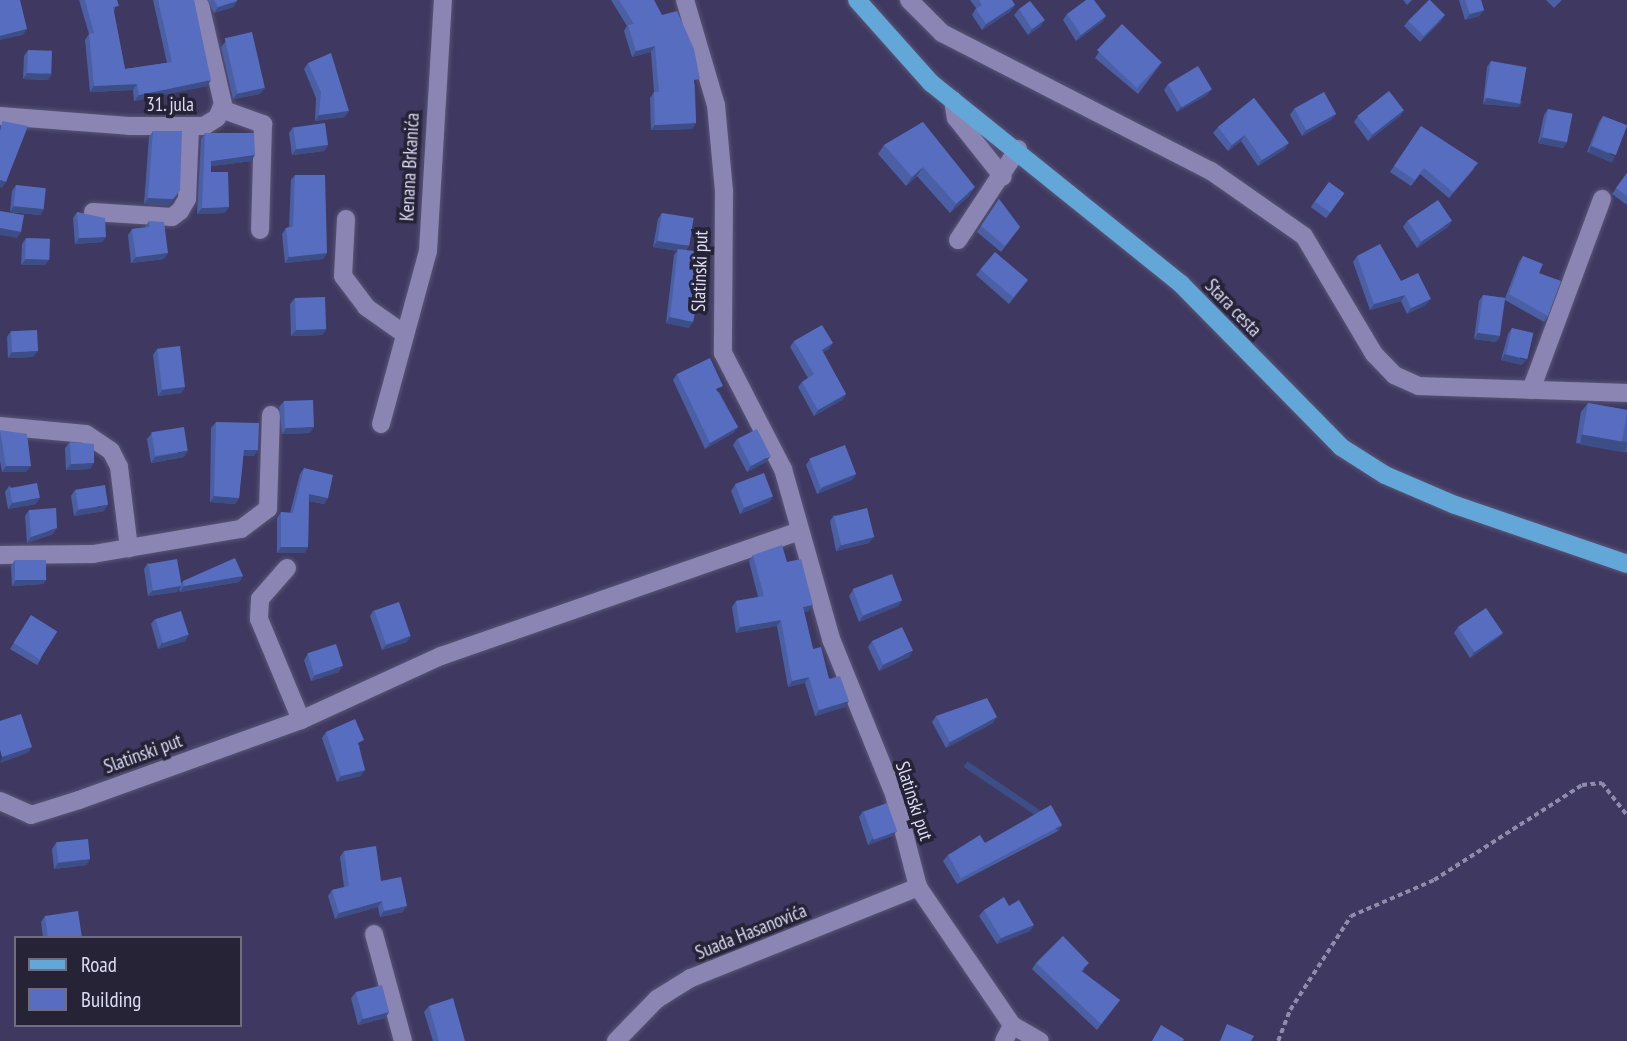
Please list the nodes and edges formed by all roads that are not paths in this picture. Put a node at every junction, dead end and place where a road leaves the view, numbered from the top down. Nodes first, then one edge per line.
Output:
1 (199, 0) edge
2 (443, 0) edge
3 (685, 0) edge
4 (857, 0) edge
5 (909, 0) edge
6 (953, 100) junction
7 (221, 109) junction
8 (0, 116) edge
9 (190, 126) junction
10 (1018, 149) junction
11 (1003, 177) junction
12 (1602, 200) dead end
13 (93, 212) edge
14 (346, 219) dead end
15 (260, 230) dead end
16 (958, 240) dead end
17 (403, 333) junction
18 (1531, 390) junction
19 (1627, 393) edge
20 (271, 415) dead end
21 (381, 424) dead end
22 (0, 426) edge
23 (800, 531) junction
24 (129, 548) junction
25 (0, 555) edge
26 (1627, 564) edge
27 (287, 568) dead end
28 (301, 720) junction
29 (0, 801) edge
30 (918, 887) junction
31 (373, 934) dead end
32 (1008, 1033) edge
33 (403, 1041) edge
34 (616, 1041) edge
35 (1040, 1041) edge

1 - 7 street, 31. jula
2 - 17 street, Kenana Brkanića
3 - 23 street, Slatinski put
4 - 6 main road, Stara cesta
5 - 18 street
6 - 10 main road, Stara cesta
6 - 11 street
7 - 9 street, 31. jula
7 - 15 street
8 - 9 street, 31. jula
9 - 13 street
10 - 11 street
10 - 26 main road, Stara cesta
11 - 16 street
12 - 18 street
14 - 17 street
17 - 21 street, Kenana Brkanića
18 - 19 street
20 - 24 street
22 - 24 street
23 - 28 street, Slatinski put
23 - 30 street, Slatinski put
24 - 25 street
27 - 28 street
28 - 29 street, Slatinski put
30 - 32 street, Slatinski put
30 - 34 street, Suada Hasanovića
31 - 33 street
32 - 35 street, Slatinski put

